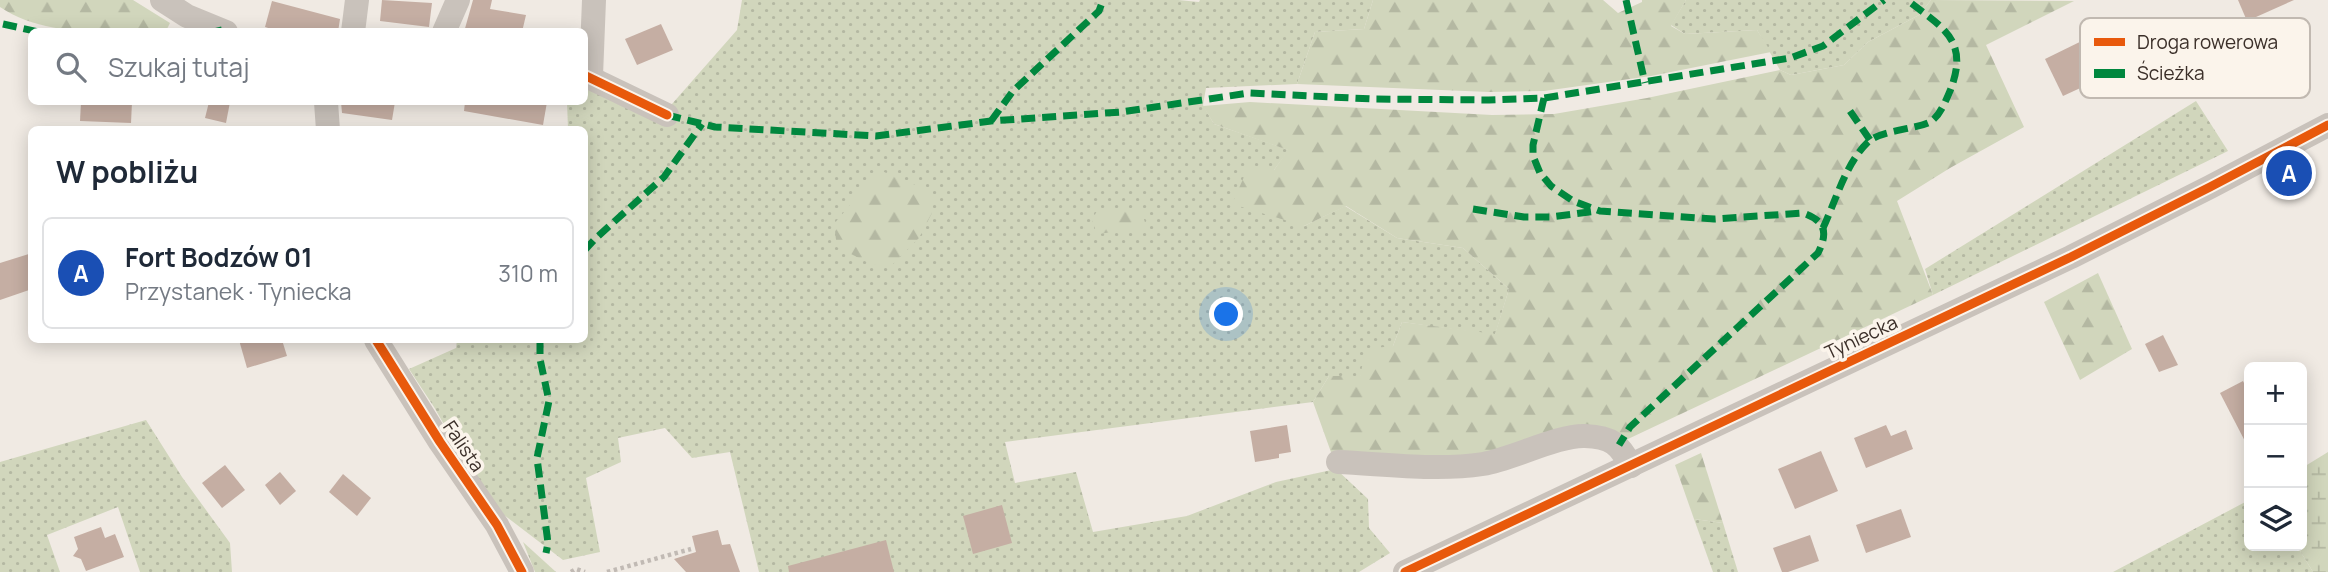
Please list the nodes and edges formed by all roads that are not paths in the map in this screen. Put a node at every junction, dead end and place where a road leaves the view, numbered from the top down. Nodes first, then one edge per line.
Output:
1 (162, 0) edge
2 (357, 0) edge
3 (458, 0) edge
4 (594, 0) edge
5 (216, 28) edge
6 (354, 28) edge
7 (446, 28) edge
8 (588, 76) edge
9 (326, 105) edge
10 (667, 115) dead end
11 (2328, 125) edge
12 (328, 126) edge
13 (378, 343) edge
14 (1338, 462) dead end
15 (1631, 466) junction
16 (522, 572) edge
17 (1405, 572) edge

1 - 5 street
2 - 6 street
3 - 7 street
4 - 8 street
8 - 10 street
9 - 12 street
11 - 15 street, Tyniecka
13 - 16 street, Falista
14 - 15 street
15 - 17 street, Tyniecka

